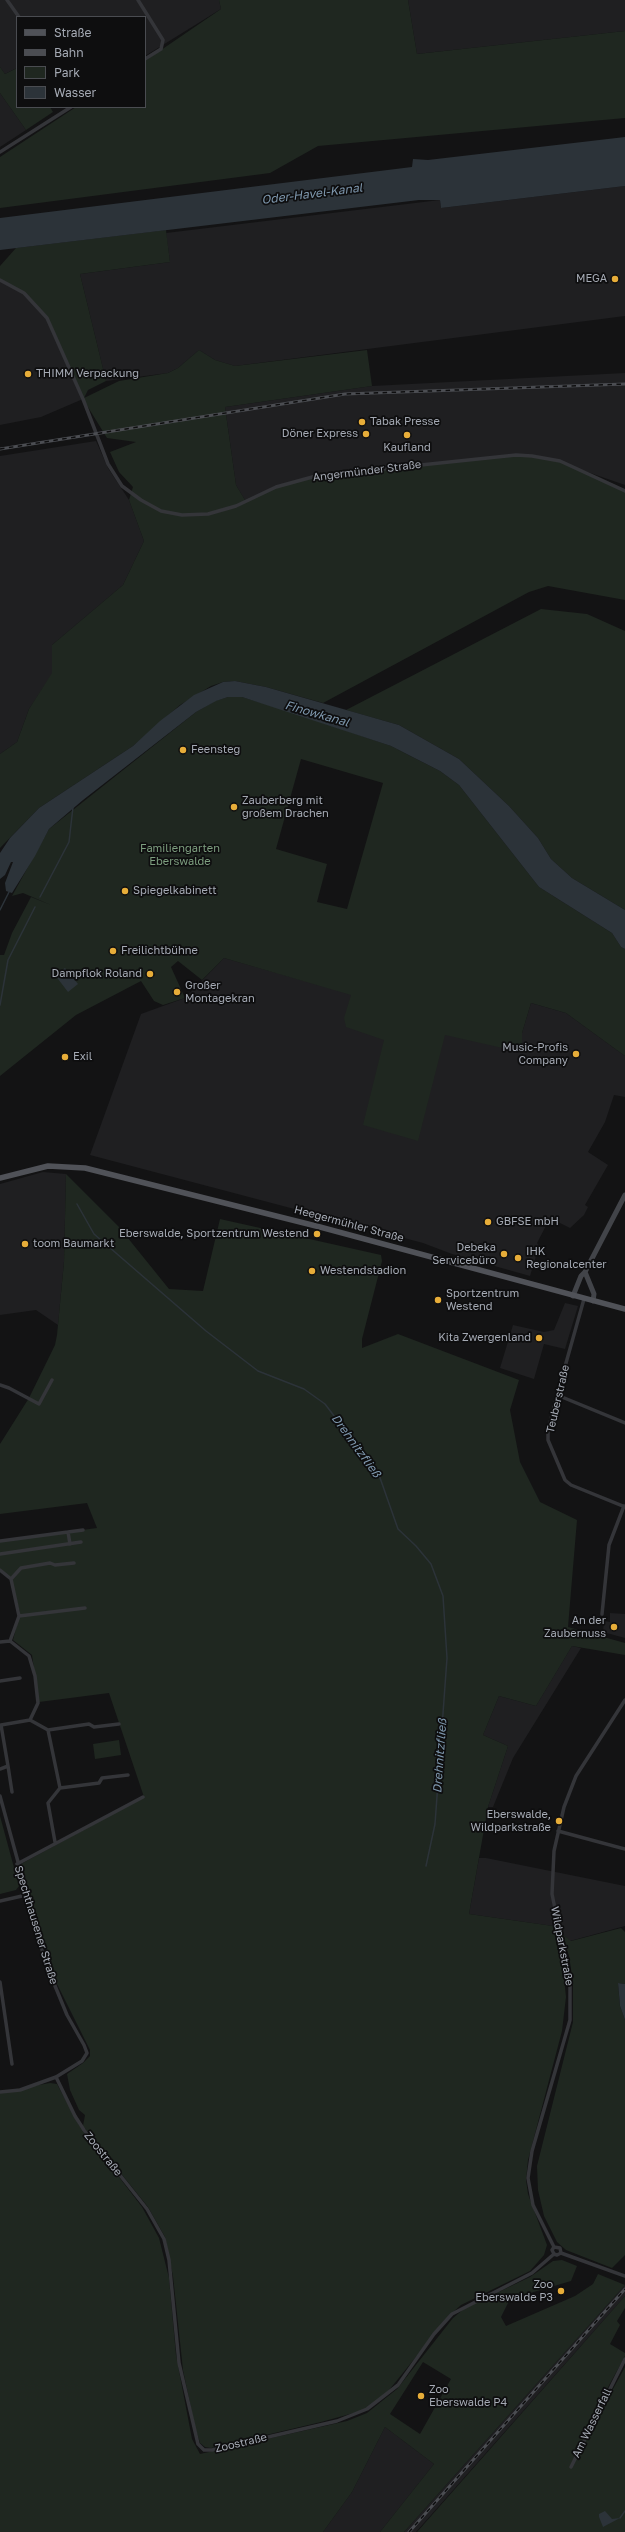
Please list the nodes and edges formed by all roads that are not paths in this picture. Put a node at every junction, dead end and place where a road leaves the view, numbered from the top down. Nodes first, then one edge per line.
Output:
1 (8, 0) edge
2 (138, 0) edge
3 (18, 16) edge
4 (146, 58) edge
5 (69, 108) edge
6 (0, 152) edge
7 (0, 280) edge
8 (625, 491) edge
9 (0, 1178) edge
10 (625, 1195) edge
11 (585, 1272) junction
12 (573, 1296) junction
13 (584, 1299) junction
14 (593, 1301) junction
15 (625, 1309) edge
16 (52, 1380) dead end
17 (0, 1386) edge
18 (557, 1395) junction
19 (625, 1423) edge
20 (625, 1507) edge
21 (83, 1530) dead end
22 (68, 1532) junction
23 (0, 1541) edge
24 (81, 1542) dead end
25 (70, 1544) junction
26 (0, 1554) edge
27 (74, 1563) dead end
28 (0, 1570) edge
29 (12, 1579) junction
30 (84, 1608) dead end
31 (602, 1614) dead end
32 (19, 1616) junction
33 (0, 1642) edge
34 (10, 1642) junction
35 (20, 1678) dead end
36 (0, 1681) edge
37 (625, 1700) edge
38 (30, 1720) junction
39 (119, 1724) dead end
40 (48, 1730) junction
41 (8, 1766) junction
42 (0, 1769) edge
43 (128, 1775) dead end
44 (60, 1788) junction
45 (12, 1792) dead end
46 (0, 1796) edge
47 (143, 1797) dead end
48 (558, 1831) junction
49 (55, 1842) junction
50 (625, 1849) edge
51 (17, 1864) junction
52 (26, 1891) junction
53 (0, 1901) edge
54 (0, 1982) edge
55 (12, 2064) dead end
56 (56, 2077) junction
57 (0, 2092) edge
58 (554, 2247) junction
59 (561, 2253) junction
60 (554, 2254) junction
61 (625, 2276) edge
62 (625, 2359) edge
63 (571, 2467) dead end

1 - 3 street
2 - 4 street
5 - 6 street
7 - 8 street, Angermünder Straße
9 - 12 main road, Heegermühler Straße
10 - 11 main road
11 - 12 main road
11 - 14 main road
12 - 13 main road, Heegermühler Straße
13 - 14 main road, Heegermühler Straße
13 - 18 street, Teuberstraße
14 - 15 main road, Heegermühler Straße
16 - 17 street
18 - 19 street
18 - 20 street, Teuberstraße
20 - 31 street
21 - 22 street
22 - 23 street
22 - 25 street
24 - 25 street
25 - 26 street
27 - 29 street
28 - 29 street
29 - 32 street
30 - 32 street
32 - 34 street
33 - 34 street
34 - 38 street
35 - 36 street
37 - 48 street, Wildparkstraße
38 - 40 street
38 - 41 street
39 - 40 street
40 - 44 street
41 - 42 street
41 - 45 street
43 - 44 street
44 - 49 street
46 - 51 street, Spechthausener Straße
47 - 49 street
48 - 50 street
48 - 58 street, Wildparkstraße
49 - 51 street
51 - 52 street, Spechthausener Straße
52 - 53 street
52 - 56 street, Spechthausener Straße
54 - 55 street
56 - 57 street
56 - 60 street, Zoostraße
58 - 59 street, Wildparkstraße
58 - 60 street, Wildparkstraße
59 - 60 street
59 - 61 street, Wildparkstraße
62 - 63 street, Am Wasserfall

